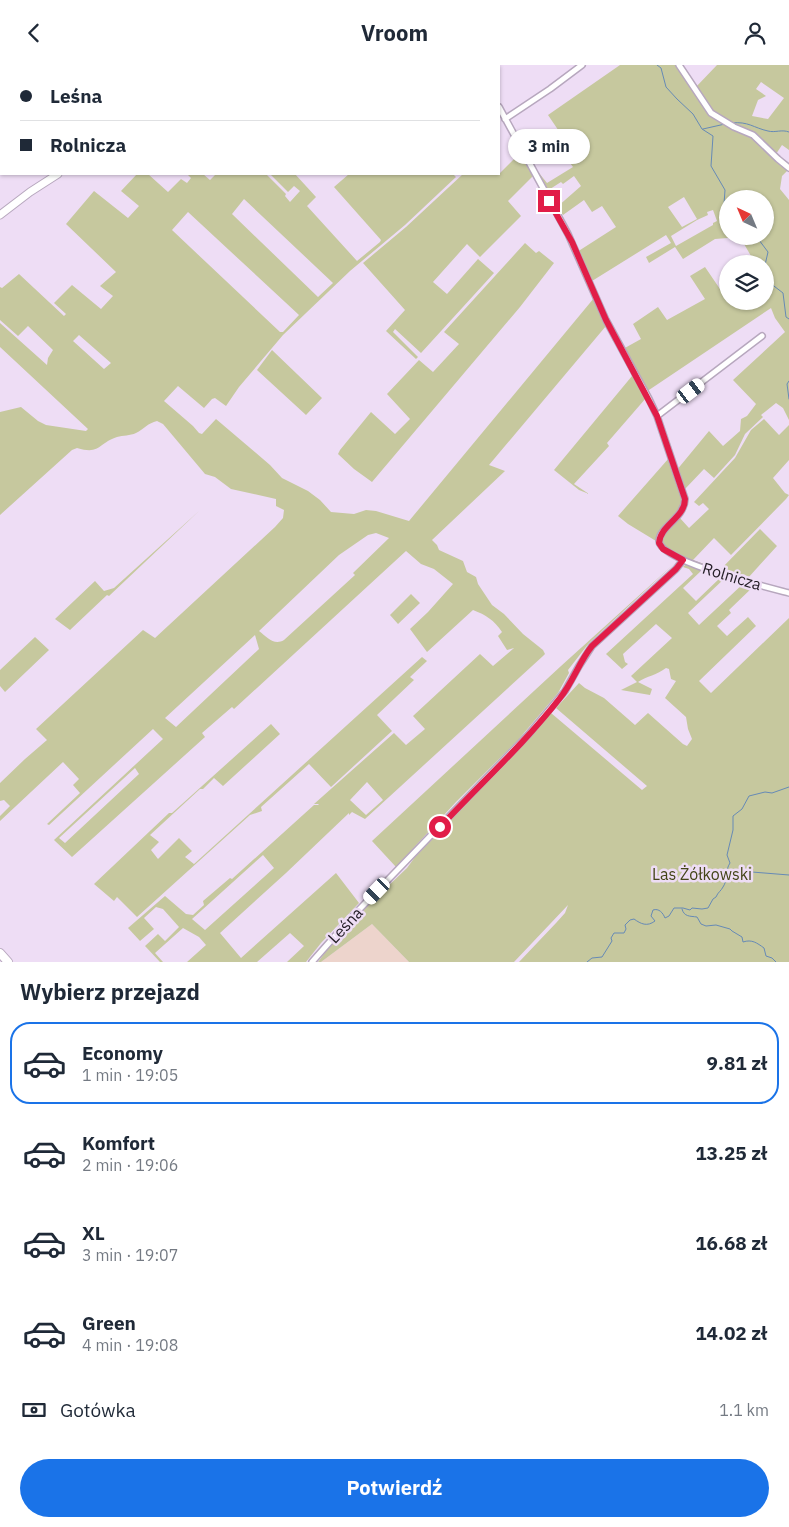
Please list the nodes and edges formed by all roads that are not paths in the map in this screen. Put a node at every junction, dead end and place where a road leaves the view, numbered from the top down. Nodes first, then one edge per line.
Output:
1 (582, 65) edge
2 (679, 65) edge
3 (500, 109) edge
4 (505, 119) junction
5 (789, 168) edge
6 (56, 175) edge
7 (0, 215) edge
8 (762, 336) dead end
9 (657, 416) junction
10 (683, 560) junction
11 (789, 593) edge
12 (0, 953) edge
13 (8, 962) edge
14 (312, 962) edge

1 - 4 street
2 - 5 street
3 - 4 street, Rolnicza
4 - 9 street, Rolnicza
6 - 7 street
8 - 9 street
9 - 10 street, Rolnicza
10 - 11 street, Rolnicza
10 - 14 street, Leśna
12 - 13 main road

